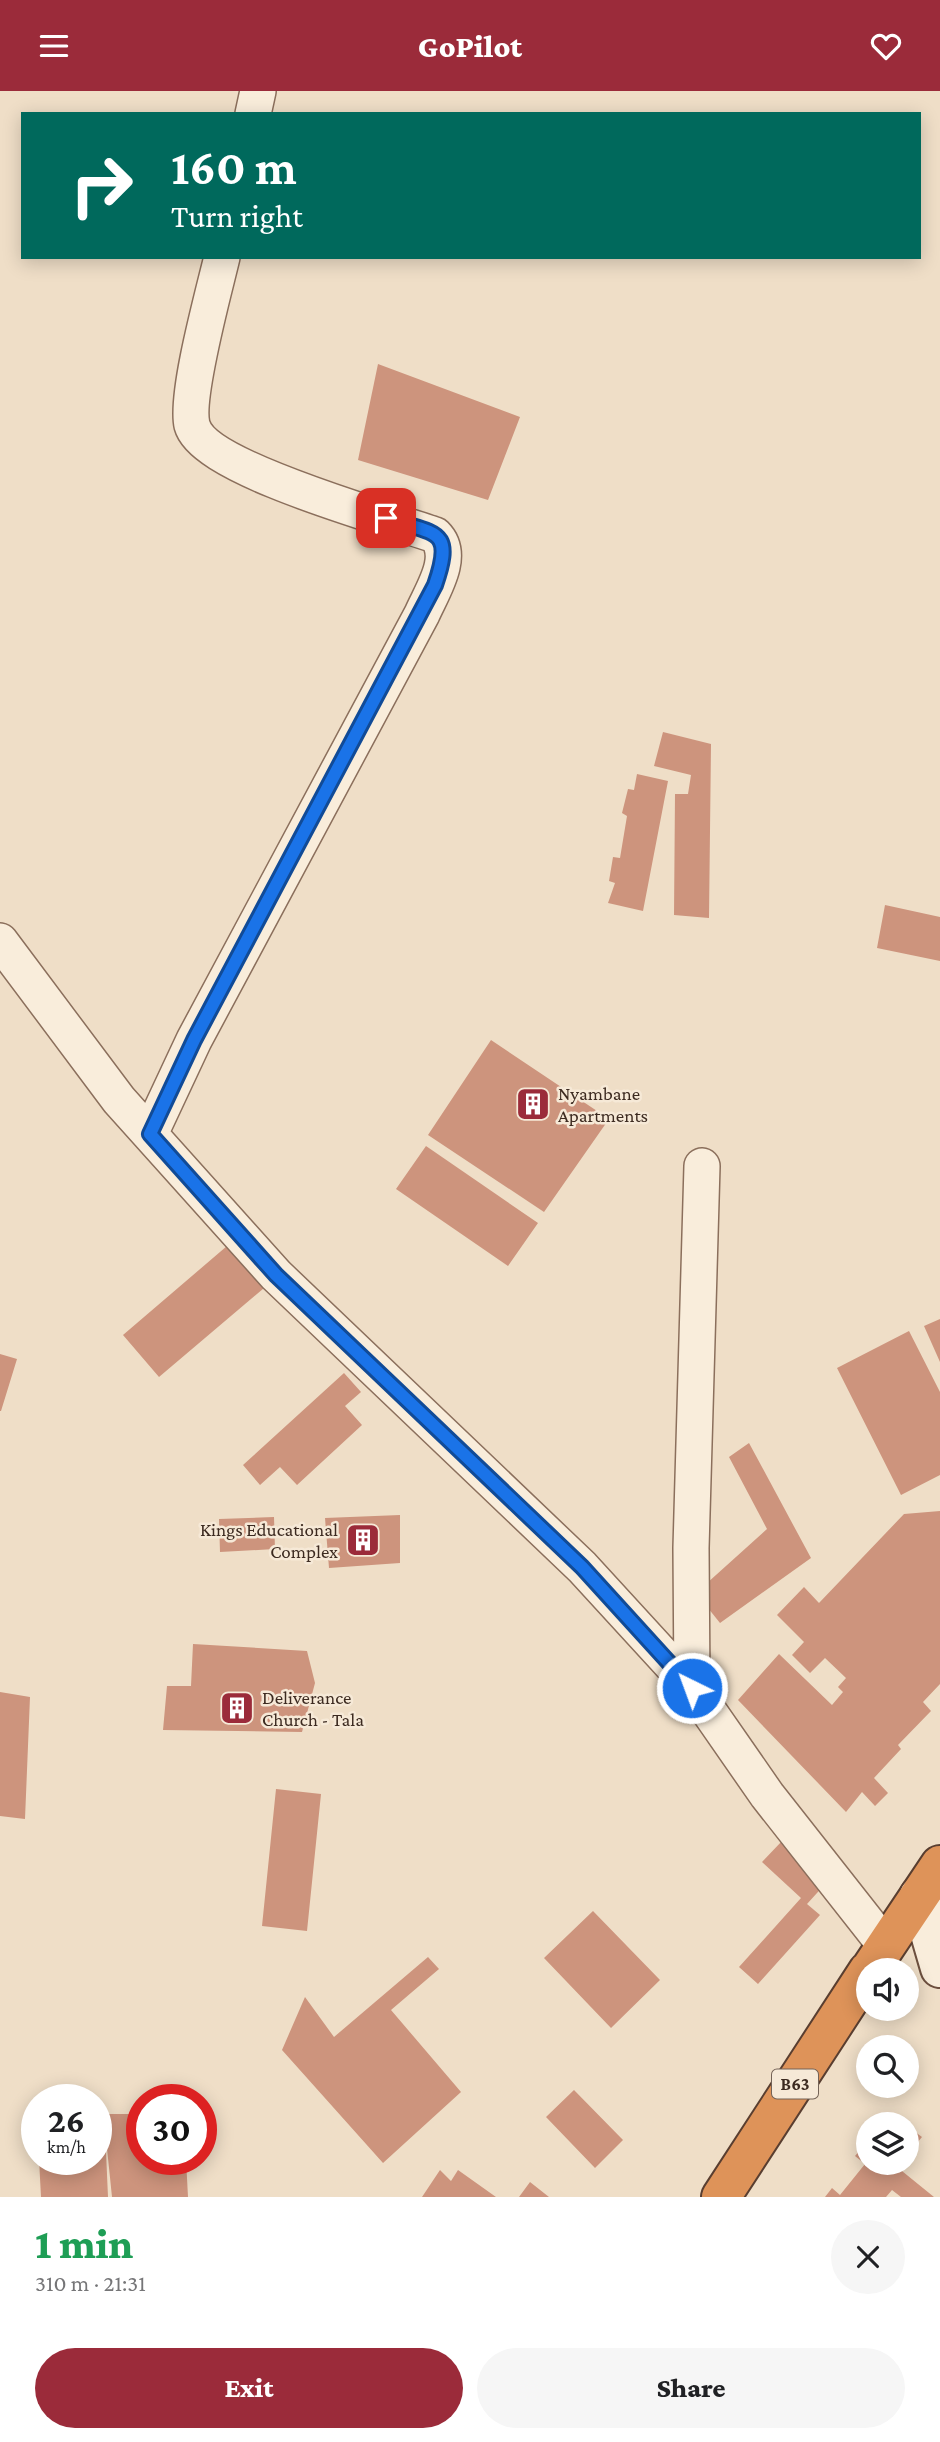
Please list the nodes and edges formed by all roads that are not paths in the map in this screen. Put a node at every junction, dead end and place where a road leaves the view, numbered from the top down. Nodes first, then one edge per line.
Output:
1 (258, 91) edge
2 (253, 112) edge
3 (222, 259) edge
4 (0, 941) edge
5 (150, 1134) junction
6 (702, 1166) dead end
7 (692, 1688) junction
8 (930, 1880) edge
9 (871, 1958) edge
10 (877, 1958) edge
11 (940, 1968) edge
12 (856, 1990) edge
13 (721, 2197) edge

1 - 2 street
3 - 5 street
4 - 5 street
5 - 7 street
6 - 7 street
7 - 9 street
8 - 10 highway, B63
8 - 11 street
12 - 13 highway, B63

